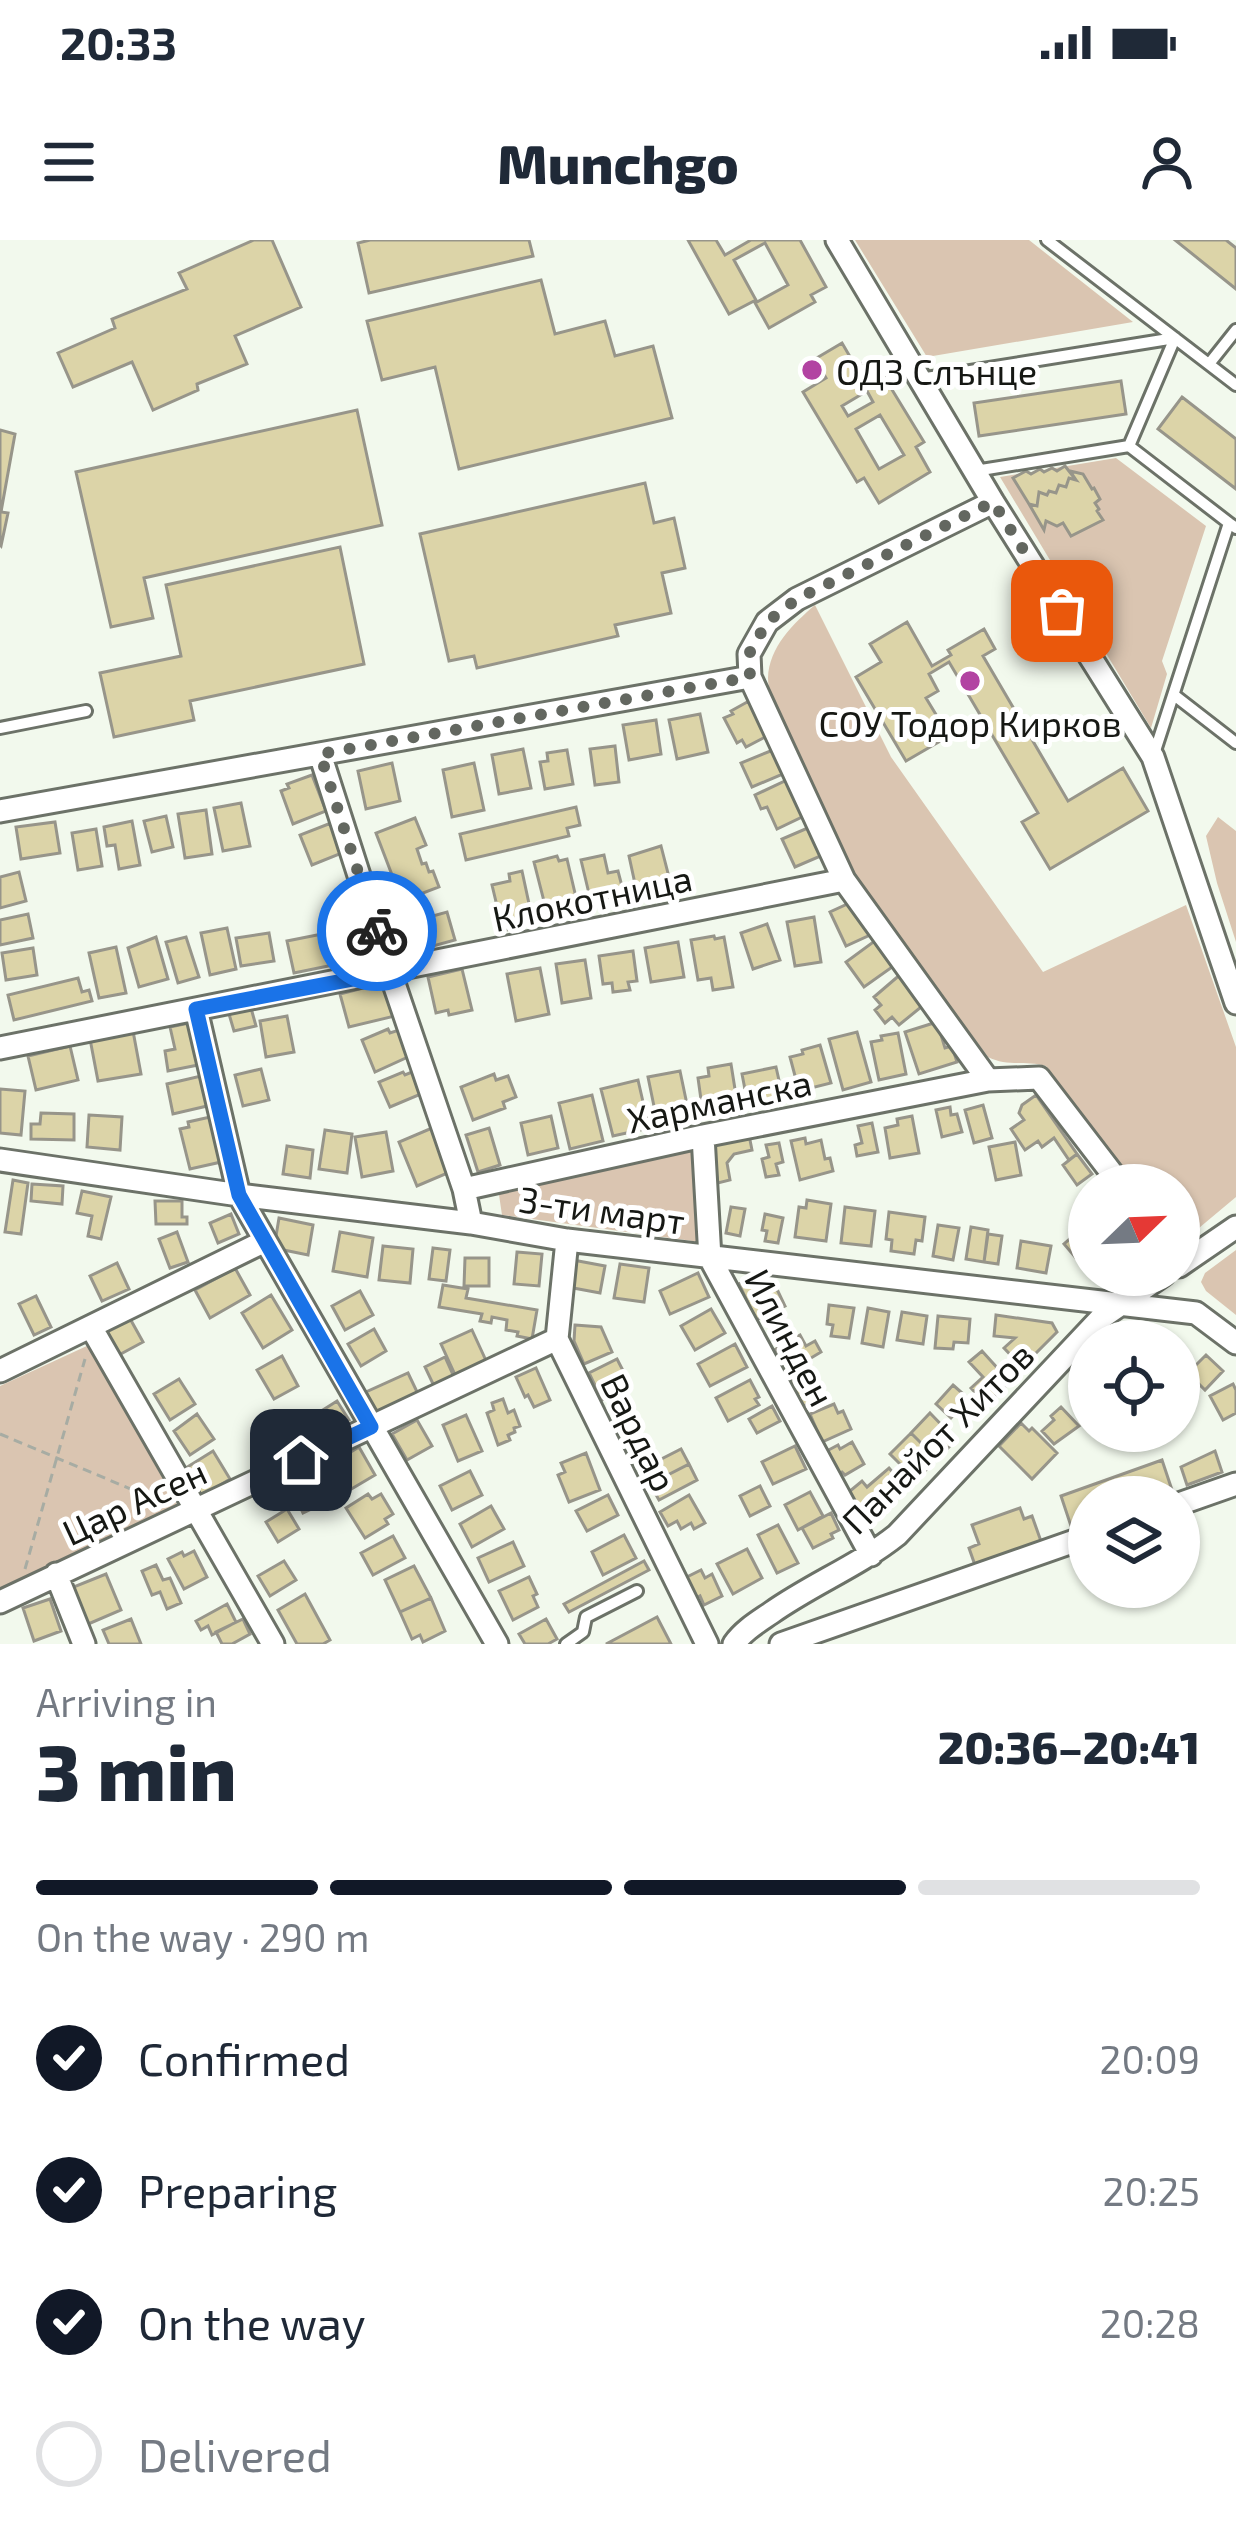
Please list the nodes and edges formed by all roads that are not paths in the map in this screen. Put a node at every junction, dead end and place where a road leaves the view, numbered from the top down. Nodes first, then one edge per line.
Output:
1 (837, 240) edge
2 (1047, 240) edge
3 (1236, 330) edge
4 (1175, 338) junction
5 (1209, 364) junction
6 (920, 379) junction
7 (1236, 385) edge
8 (1130, 446) junction
9 (975, 471) junction
10 (993, 502) junction
11 (1233, 526) edge
12 (750, 677) junction
13 (1174, 694) junction
14 (86, 712) dead end
15 (0, 728) edge
16 (1236, 743) edge
17 (320, 754) junction
18 (1153, 757) junction
19 (0, 811) edge
20 (844, 880) junction
21 (390, 972) junction
22 (1236, 1003) edge
23 (196, 1009) junction
24 (0, 1048) edge
25 (988, 1079) junction
26 (703, 1136) junction
27 (0, 1160) edge
28 (1105, 1164) edge
29 (464, 1189) junction
30 (239, 1195) junction
31 (471, 1223) junction
32 (1236, 1227) edge
33 (265, 1240) junction
34 (567, 1240) junction
35 (1200, 1251) edge
36 (710, 1258) junction
37 (1130, 1296) edge
38 (1187, 1296) edge
39 (1118, 1304) junction
40 (1196, 1313) junction
41 (90, 1336) junction
42 (557, 1339) junction
43 (1236, 1343) edge
44 (0, 1371) edge
45 (371, 1427) junction
46 (1236, 1484) edge
47 (1200, 1497) edge
48 (187, 1509) junction
49 (1068, 1542) edge
50 (871, 1556) junction
51 (56, 1574) junction
52 (637, 1591) dead end
53 (0, 1602) edge
54 (85, 1644) edge
55 (273, 1644) edge
56 (497, 1644) edge
57 (566, 1644) edge
58 (707, 1644) edge
59 (734, 1644) edge
60 (781, 1644) edge

1 - 6 street
2 - 4 lane
3 - 5 lane
4 - 5 lane
4 - 6 lane
4 - 8 lane
5 - 7 lane
6 - 9 street
8 - 9 lane
8 - 11 lane
9 - 10 street
10 - 12 street
10 - 18 street
11 - 13 lane
12 - 17 street
12 - 20 street
13 - 16 lane
13 - 18 lane
14 - 15 lane
17 - 19 street
17 - 21 street
18 - 22 street
20 - 21 street, Клокотница
20 - 25 street
21 - 23 street, Клокотница
21 - 29 street
23 - 24 street, Клокотница
23 - 30 street
25 - 26 street, Харманска
25 - 28 street, Харманска
26 - 29 street, Харманска
26 - 36 street, Илинден
27 - 30 street, 3-ти март
29 - 31 street
30 - 31 street, 3-ти март
30 - 33 street
31 - 34 street, 3-ти март
32 - 35 street, Панайот Хитов
33 - 41 street
33 - 45 street
34 - 36 street, 3-ти март
34 - 42 street
36 - 39 street, 3-ти март
36 - 50 street, Илинден
37 - 39 street, Панайот Хитов
38 - 40 street
39 - 40 street, 3-ти март
39 - 50 street, Панайот Хитов
40 - 43 street
41 - 44 street
41 - 48 street
42 - 45 street, Цар Асен
42 - 58 street, Вардар
45 - 48 street, Цар Асен
45 - 56 street
46 - 47 street
48 - 51 street, Цар Асен
48 - 55 street
49 - 60 street
50 - 59 street, Панайот Хитов
51 - 53 street, Цар Асен
51 - 54 street
52 - 57 lane

